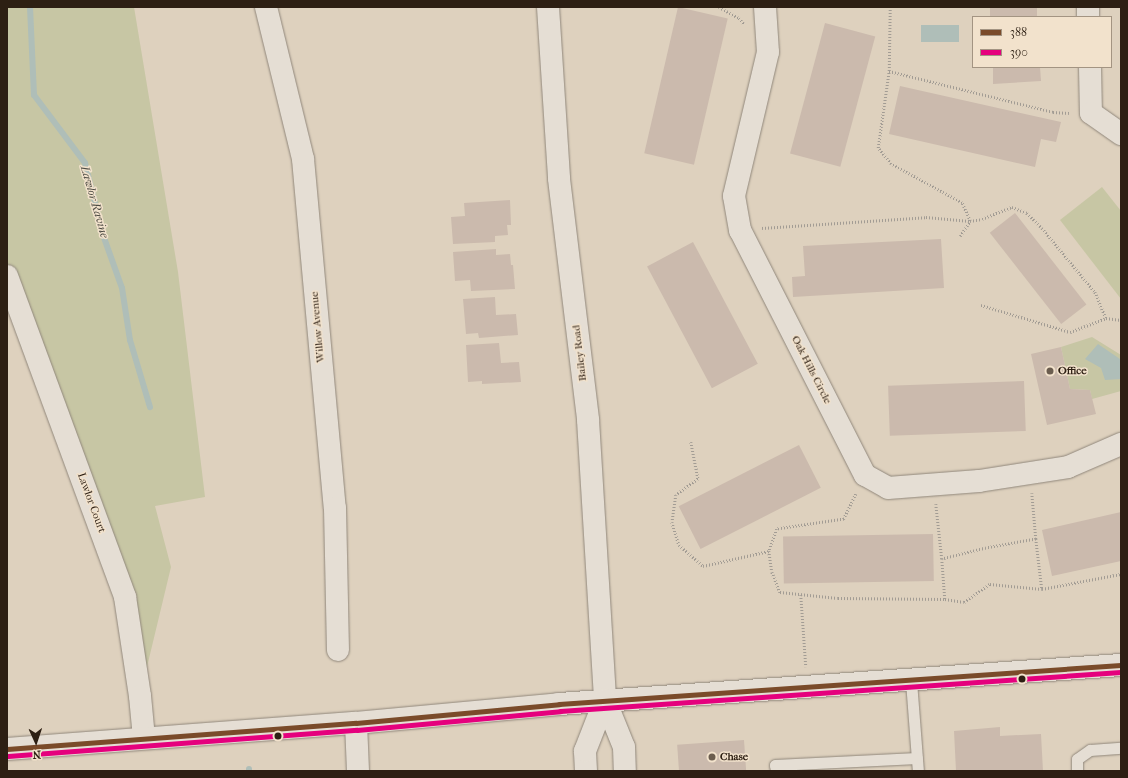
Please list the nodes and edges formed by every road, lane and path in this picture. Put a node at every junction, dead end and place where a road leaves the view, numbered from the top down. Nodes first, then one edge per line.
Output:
1 (266, 7) edge
2 (548, 7) edge
3 (765, 7) edge
4 (890, 7) edge
5 (1090, 68) edge
6 (889, 71) junction
7 (1091, 113) junction
8 (1121, 134) edge
9 (970, 221) junction
10 (740, 230) junction
11 (960, 236) dead end
12 (7, 276) edge
13 (981, 305) dead end
14 (1106, 318) junction
15 (1121, 320) edge
16 (691, 442) dead end
17 (1121, 444) edge
18 (1030, 473) junction
19 (865, 475) junction
20 (934, 485) junction
21 (1036, 539) junction
22 (769, 551) junction
23 (942, 559) junction
24 (1121, 574) edge
25 (1042, 589) junction
26 (801, 595) junction
27 (945, 600) junction
28 (338, 650) dead end
29 (1121, 665) edge
30 (911, 681) junction
31 (807, 687) junction
32 (605, 700) junction
33 (356, 723) junction
34 (144, 738) junction
35 (1121, 748) edge
36 (7, 749) edge
37 (917, 758) junction
38 (358, 771) edge
39 (586, 771) edge
40 (625, 771) edge
41 (776, 771) edge
42 (918, 771) edge
43 (1077, 771) edge

1 - 28 street, Willow Avenue
2 - 32 street, Bailey Road
3 - 10 street, Oak Hills Circle
4 - 6 path
5 - 7 street
6 - 7 path
6 - 9 path
7 - 8 street
9 - 10 path
9 - 11 path
9 - 14 path
10 - 19 street, Oak Hills Circle
12 - 34 street, Lawlor Court
13 - 14 path
14 - 15 path
16 - 22 path
17 - 18 street
18 - 20 street
18 - 21 path
19 - 20 street
19 - 22 path
20 - 23 path
21 - 23 path
21 - 25 path
22 - 26 path
23 - 27 path
24 - 25 path
25 - 27 path
26 - 27 path
26 - 31 path
29 - 30 street
30 - 31 street
30 - 37 lane
31 - 32 street
32 - 33 street
32 - 39 street, Bailey Road
32 - 40 street, Bailey Road
33 - 34 street
33 - 38 street
34 - 36 street
35 - 43 lane
37 - 41 lane
37 - 42 lane

